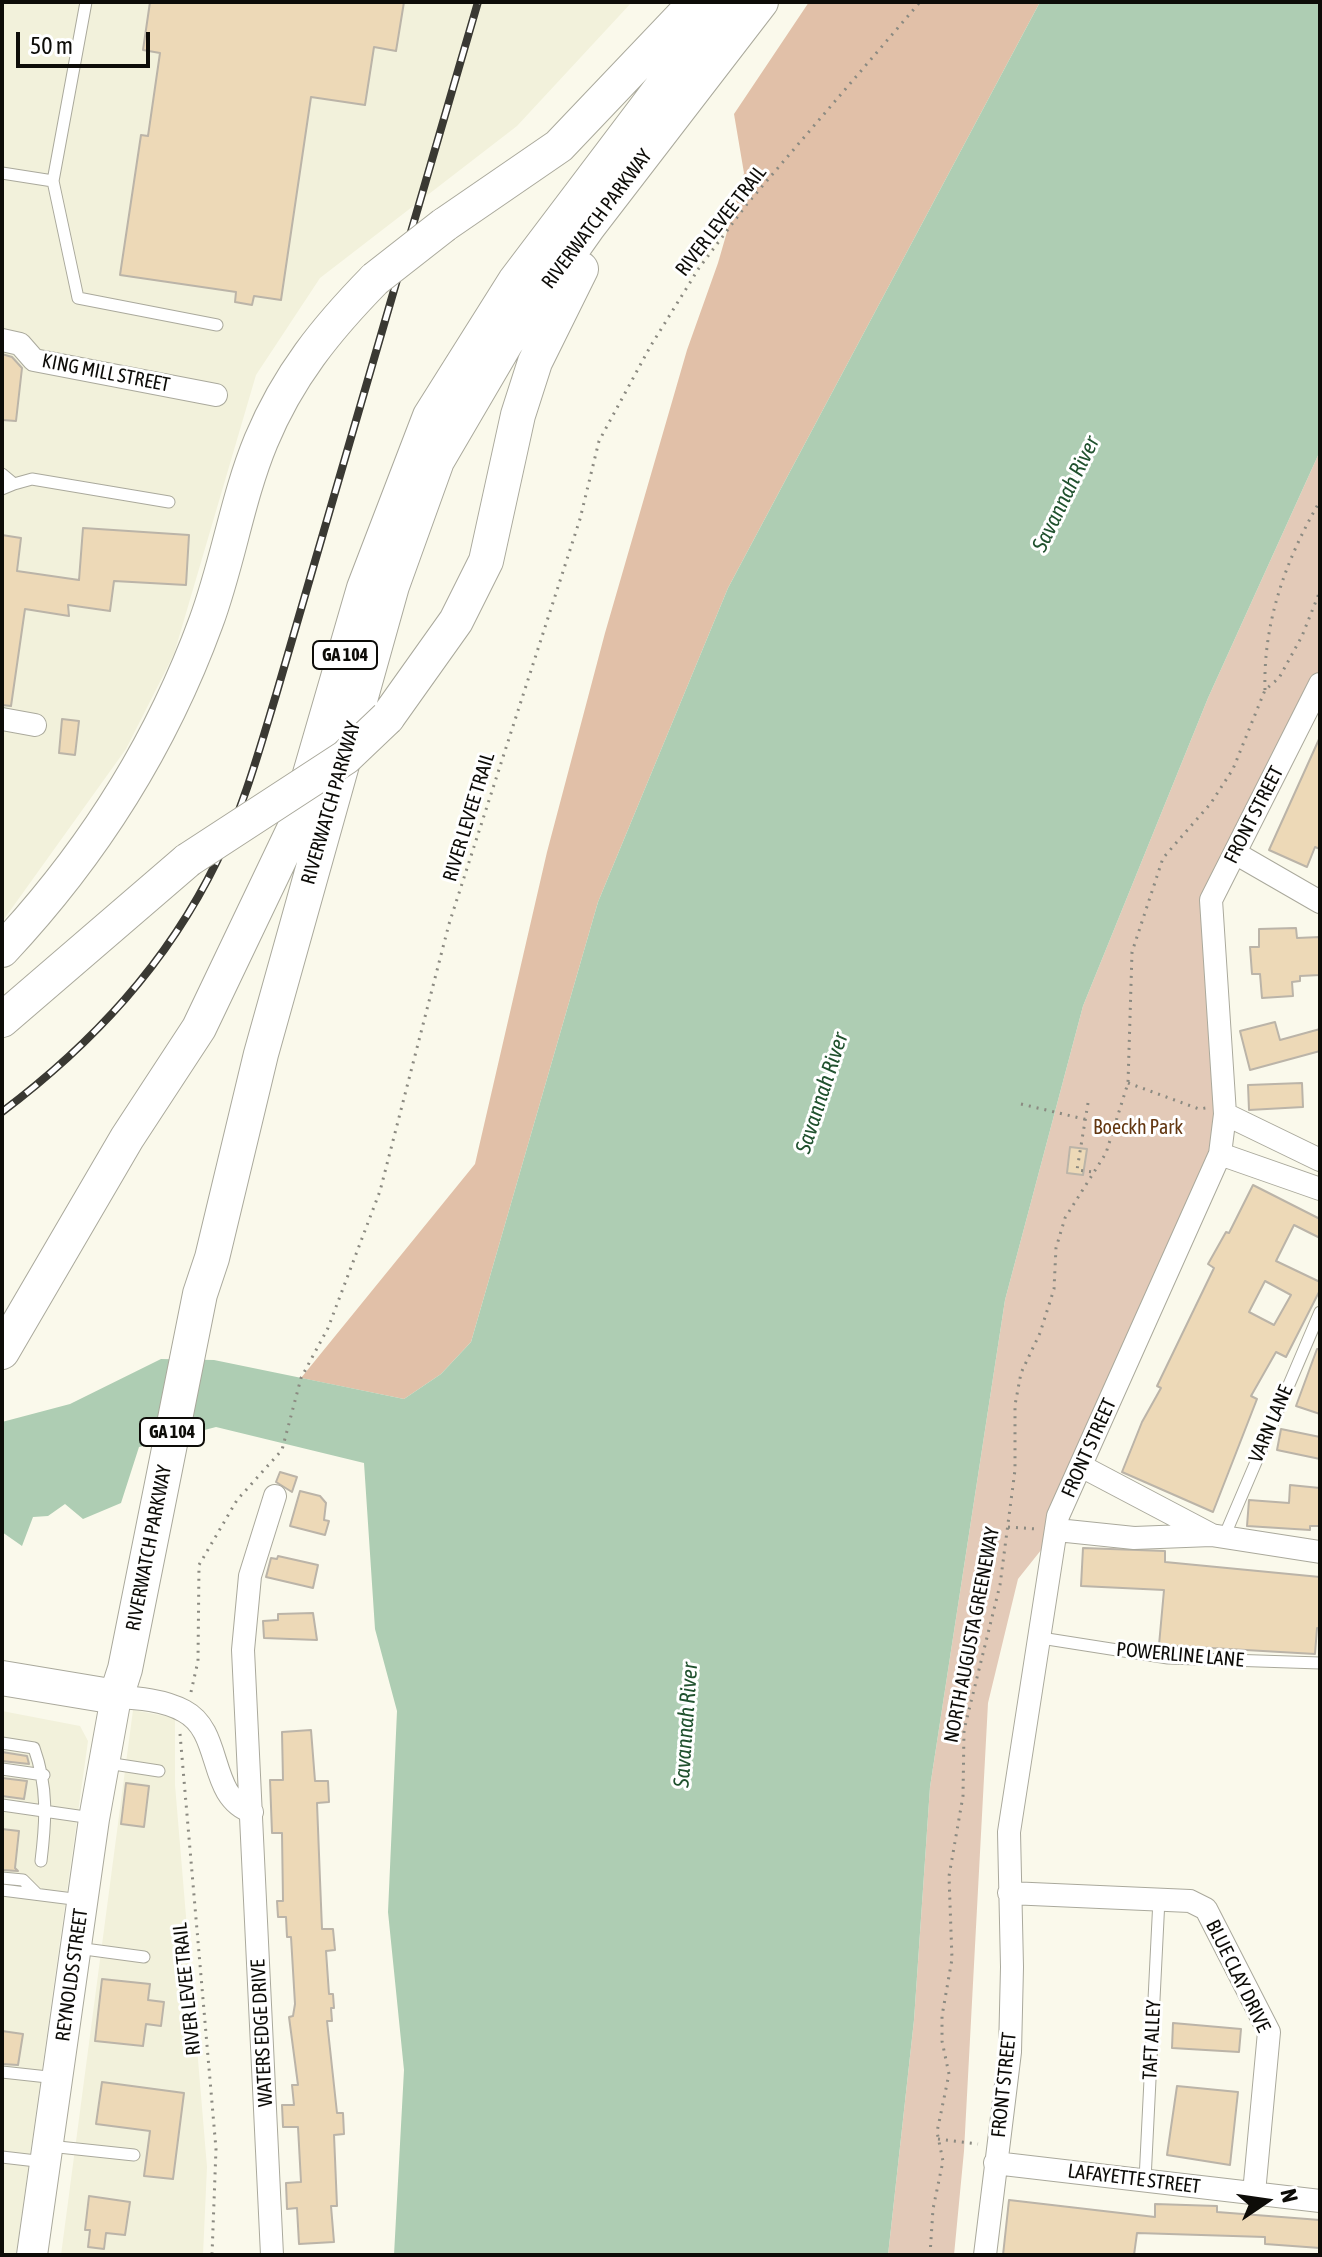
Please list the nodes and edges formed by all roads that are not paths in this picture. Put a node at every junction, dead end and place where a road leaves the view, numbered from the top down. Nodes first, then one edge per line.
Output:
1 (86, 2) edge
2 (696, 2) edge
3 (726, 2) edge
4 (761, 2) edge
5 (676, 114) junction
6 (2, 173) edge
7 (53, 181) junction
8 (217, 325) dead end
9 (2, 340) edge
10 (216, 395) dead end
11 (2, 474) edge
12 (14, 484) junction
13 (2, 489) edge
14 (169, 502) dead end
15 (1320, 684) edge
16 (2, 719) edge
17 (35, 725) dead end
18 (1235, 853) junction
19 (1320, 902) edge
20 (2, 950) edge
21 (2, 1020) edge
22 (1225, 1114) junction
23 (1220, 1154) junction
24 (1320, 1160) edge
25 (1320, 1189) edge
26 (1320, 1312) edge
27 (6, 1344) edge
28 (1081, 1466) junction
29 (275, 1496) dead end
30 (1057, 1530) junction
31 (1218, 1536) junction
32 (1320, 1552) edge
33 (1041, 1638) junction
34 (1320, 1663) edge
35 (2, 1678) edge
36 (116, 1697) junction
37 (2, 1743) edge
38 (103, 1762) junction
39 (2, 1769) edge
40 (159, 1771) dead end
41 (44, 1775) junction
42 (2, 1805) edge
43 (47, 1811) junction
44 (252, 1812) junction
45 (94, 1819) junction
46 (41, 1861) dead end
47 (2, 1878) edge
48 (2, 1890) edge
49 (1009, 1893) junction
50 (37, 1894) junction
51 (1159, 1899) junction
52 (83, 1900) junction
53 (76, 1948) junction
54 (144, 1957) dead end
55 (2, 2072) edge
56 (57, 2078) junction
57 (47, 2154) junction
58 (134, 2155) dead end
59 (996, 2155) junction
60 (2, 2157) edge
61 (1145, 2180) junction
62 (1254, 2193) junction
63 (1320, 2201) edge
64 (32, 2255) edge
65 (272, 2255) edge
66 (985, 2255) edge

1 - 7 lane
2 - 20 main road, bridge
3 - 27 main road, RIVERWATCH PARKWAY / GA 104
4 - 5 main road, RIVERWATCH PARKWAY / GA 104
5 - 21 main road, bridge
5 - 36 main road, RIVERWATCH PARKWAY / GA 104
6 - 7 lane
7 - 8 lane
9 - 10 street, KING MILL STREET
11 - 12 lane
12 - 13 lane
12 - 14 lane
15 - 18 street, FRONT STREET
16 - 17 street
18 - 19 street
18 - 22 street, FRONT STREET
22 - 23 street, FRONT STREET
22 - 24 street
23 - 25 street
23 - 28 street, FRONT STREET
26 - 31 lane, VARN LANE
28 - 30 street, FRONT STREET
28 - 31 street
29 - 44 street, WATERS EDGE DRIVE
30 - 31 street
30 - 33 street, FRONT STREET
31 - 32 street
33 - 34 lane, POWERLINE LANE
33 - 49 street, FRONT STREET
35 - 36 main road
36 - 38 main road, REYNOLDS STREET / GA 104
36 - 44 street
37 - 41 lane
38 - 40 lane
38 - 45 main road, REYNOLDS STREET / GA 104
39 - 41 lane
41 - 43 lane
42 - 43 lane
43 - 45 lane
43 - 46 lane
44 - 65 street, WATERS EDGE DRIVE
45 - 52 main road, REYNOLDS STREET / GA 104
47 - 50 lane
48 - 50 lane
49 - 51 street, BLUE CLAY DRIVE
49 - 59 street, FRONT STREET
50 - 52 lane
51 - 61 lane, TAFT ALLEY
51 - 62 street, BLUE CLAY DRIVE
52 - 53 main road, REYNOLDS STREET / GA 104
53 - 54 lane
53 - 56 main road, REYNOLDS STREET / GA 104
55 - 56 lane
56 - 57 main road, REYNOLDS STREET / GA 104
57 - 58 lane
57 - 60 lane
57 - 64 main road, REYNOLDS STREET / GA 104
59 - 61 street, LAFAYETTE STREET
59 - 66 street, FRONT STREET
61 - 62 street, LAFAYETTE STREET
62 - 63 street, LAFAYETTE STREET

